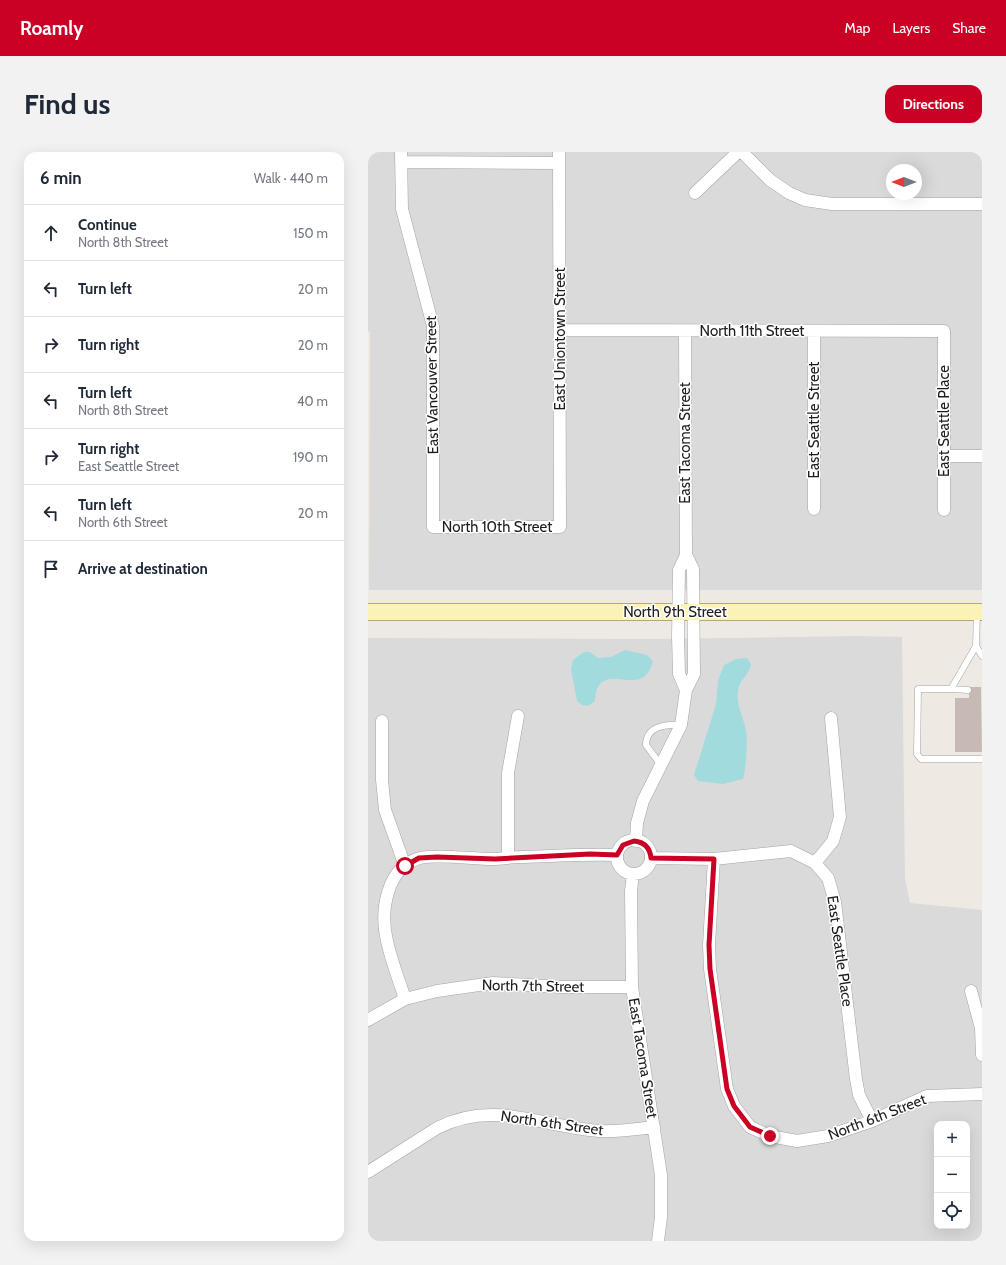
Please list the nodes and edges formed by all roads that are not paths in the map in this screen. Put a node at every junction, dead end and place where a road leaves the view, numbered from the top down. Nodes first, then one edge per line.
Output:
1 (738, 152) edge
2 (742, 152) edge
3 (401, 157) edge
4 (559, 157) edge
5 (694, 193) dead end
6 (982, 204) edge
7 (560, 330) junction
8 (685, 331) junction
9 (814, 331) junction
10 (944, 331) joint
11 (945, 456) junction
12 (982, 456) edge
13 (814, 509) dead end
14 (944, 510) dead end
15 (433, 527) joint
16 (560, 527) joint
17 (368, 612) edge
18 (686, 612) junction
19 (979, 612) edge
20 (976, 646) junction
21 (982, 656) edge
22 (951, 689) junction
23 (968, 690) dead end
24 (518, 716) dead end
25 (831, 718) dead end
26 (382, 721) dead end
27 (681, 725) junction
28 (982, 759) edge
29 (661, 765) junction
30 (636, 841) junction
31 (617, 855) junction
32 (508, 857) junction
33 (651, 858) junction
34 (714, 859) junction
35 (815, 862) junction
36 (405, 866) junction
37 (633, 874) junction
38 (632, 987) junction
39 (970, 991) dead end
40 (404, 999) junction
41 (368, 1020) edge
42 (982, 1055) edge
43 (982, 1094) edge
44 (872, 1121) junction
45 (654, 1127) junction
46 (368, 1172) edge
47 (658, 1241) edge

1 - 5 street
2 - 6 street
3 - 4 street
3 - 15 street, East Vancouver Street
4 - 7 street, East Uniontown Street
7 - 8 street, North 11th Street
7 - 16 street, East Uniontown Street
8 - 9 street, North 11th Street
8 - 18 street, East Tacoma Street
9 - 10 street, North 11th Street
9 - 13 street, East Seattle Street
10 - 11 street, East Seattle Place
11 - 12 street
11 - 14 street, East Seattle Place
15 - 16 street, North 10th Street
17 - 18 main road, North 9th Street
18 - 19 main road, North 9th Street
18 - 27 street, East Tacoma Street
19 - 20 lane
20 - 21 lane
20 - 22 lane
22 - 23 lane
22 - 28 lane
24 - 32 street
25 - 35 street
26 - 36 street
27 - 29 street, East Tacoma Street
27 - 29 lane
29 - 30 street, East Tacoma Street
30 - 31 street
30 - 33 street
31 - 32 street
31 - 37 street
32 - 36 street
33 - 34 street
33 - 37 street
34 - 35 street
34 - 44 street, North 6th Street
35 - 44 street, East Seattle Place
36 - 40 street
37 - 38 street, East Tacoma Street
38 - 40 street, North 7th Street
38 - 45 street, East Tacoma Street
39 - 42 street
40 - 41 street, North 7th Street
43 - 44 street, North 6th Street
45 - 46 street, North 6th Street
45 - 47 street, East Tacoma Street

